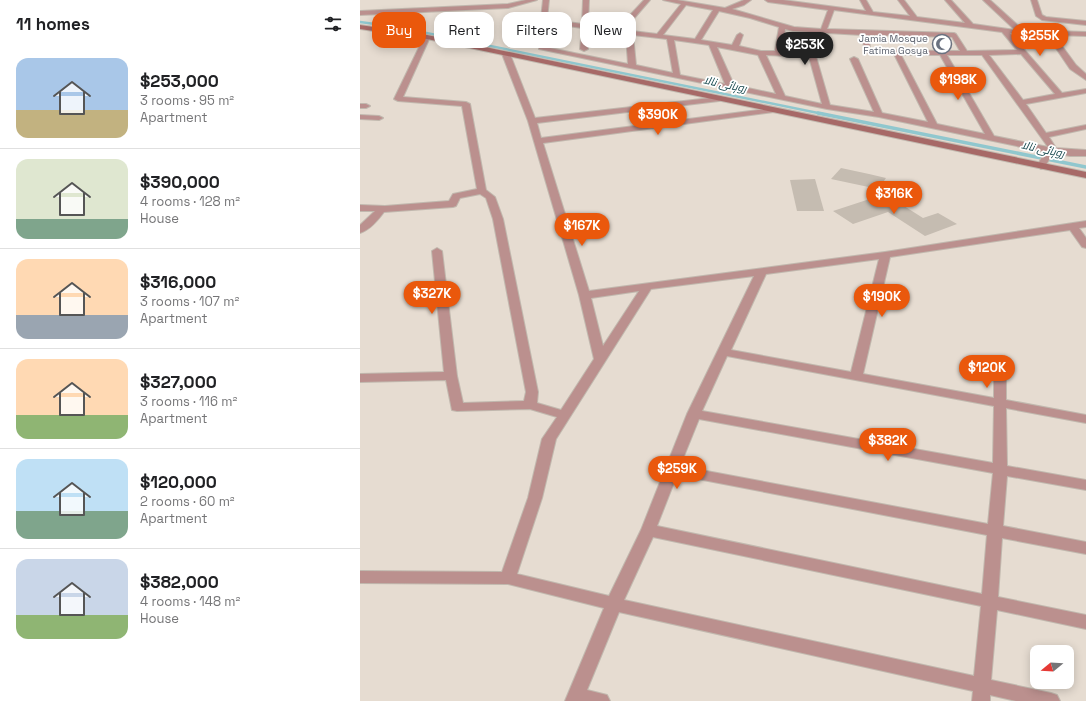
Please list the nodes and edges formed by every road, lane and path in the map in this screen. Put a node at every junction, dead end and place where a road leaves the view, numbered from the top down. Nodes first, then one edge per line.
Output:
1 (534, 0) edge
2 (546, 0) edge
3 (586, 0) edge
4 (647, 0) edge
5 (666, 0) edge
6 (748, 0) edge
7 (768, 0) edge
8 (824, 0) edge
9 (863, 0) edge
10 (901, 0) edge
11 (948, 0) edge
12 (986, 0) edge
13 (1034, 0) edge
14 (784, 1) edge
15 (685, 3) junction
16 (717, 8) junction
17 (829, 8) junction
18 (726, 10) junction
19 (545, 12) edge
20 (585, 12) edge
21 (636, 12) edge
22 (360, 13) edge
23 (871, 13) junction
24 (916, 19) junction
25 (946, 23) junction
26 (1086, 23) edge
27 (782, 26) junction
28 (971, 26) junction
29 (360, 27) edge
30 (824, 31) junction
31 (1005, 31) junction
32 (1021, 32) junction
33 (636, 33) edge
34 (865, 33) junction
35 (1049, 33) junction
36 (740, 35) dead end
37 (907, 35) junction
38 (954, 35) junction
39 (1085, 35) edge
40 (659, 36) junction
41 (427, 37) junction
42 (670, 38) junction
43 (697, 41) junction
44 (712, 43) junction
45 (734, 47) junction
46 (541, 48) edge
47 (630, 48) edge
48 (896, 52) junction
49 (964, 52) junction
50 (1024, 52) junction
51 (761, 53) junction
52 (942, 53) junction
53 (984, 53) junction
54 (506, 54) junction
55 (778, 54) junction
56 (854, 59) dead end
57 (632, 66) junction
58 (677, 76) junction
59 (1086, 78) edge
60 (730, 86) junction
61 (1086, 91) edge
62 (781, 96) junction
63 (1060, 96) junction
64 (719, 99) junction
65 (1021, 103) junction
66 (827, 107) junction
67 (774, 110) junction
68 (879, 115) junction
69 (360, 117) edge
70 (379, 118) dead end
71 (532, 121) junction
72 (934, 127) junction
73 (1086, 127) edge
74 (1043, 136) junction
75 (991, 138) junction
76 (538, 142) junction
77 (1051, 151) junction
78 (1086, 153) edge
79 (1042, 165) junction
80 (1084, 176) edge
81 (482, 191) junction
82 (360, 208) edge
83 (385, 208) junction
84 (1086, 224) edge
85 (1072, 226) junction
86 (360, 230) edge
87 (1086, 245) edge
88 (437, 252) dead end
89 (885, 254) junction
90 (762, 271) junction
91 (647, 287) junction
92 (585, 295) junction
93 (724, 352) junction
94 (600, 359) junction
95 (451, 376) junction
96 (856, 376) junction
97 (1000, 376) dead end
98 (360, 378) edge
99 (1000, 402) junction
100 (530, 405) junction
101 (694, 414) junction
102 (565, 415) junction
103 (1086, 418) edge
104 (672, 469) junction
105 (1000, 469) junction
106 (1086, 485) edge
107 (648, 530) junction
108 (995, 531) junction
109 (1086, 548) edge
110 (360, 576) edge
111 (508, 578) junction
112 (989, 601) junction
113 (614, 604) junction
114 (1086, 622) edge
115 (981, 693) edge
116 (575, 698) edge
117 (601, 701) edge
118 (1051, 701) edge

1 - 22 street
2 - 19 street
3 - 20 street
4 - 21 street
5 - 15 street
6 - 18 street
7 - 14 street
8 - 17 street
9 - 23 street
10 - 24 street
11 - 28 street
12 - 32 street
13 - 26 street
14 - 17 street
15 - 16 street
15 - 40 street
16 - 18 street
16 - 43 street
17 - 23 street
17 - 30 street
18 - 27 street
23 - 37 street
24 - 25 street
24 - 37 street
25 - 28 street
25 - 38 street
27 - 30 street
27 - 55 street
28 - 31 street
29 - 41 street
30 - 34 street
31 - 32 street
31 - 50 street
32 - 35 street
33 - 40 street
34 - 37 street
34 - 48 street
35 - 39 street
35 - 59 street
36 - 45 street
37 - 38 street
37 - 48 street
37 - 52 street
38 - 49 street
40 - 42 street
41 - 54 street
41 - 81 street
42 - 43 street
42 - 58 street
43 - 44 street
44 - 45 street
44 - 60 street
45 - 51 street
46 - 57 street
47 - 57 street
48 - 72 street
49 - 52 street
49 - 53 street
50 - 53 street
50 - 63 street
51 - 55 street
51 - 62 street
52 - 75 street
53 - 65 street
54 - 64 street
54 - 71 street
55 - 66 street
56 - 68 street
57 - 58 street
58 - 60 street
60 - 62 street
61 - 63 street
62 - 66 street
63 - 65 street
64 - 67 street
64 - 71 street
65 - 74 street
66 - 68 street
67 - 76 street
67 - 79 street
68 - 72 street
69 - 70 street
71 - 76 street
72 - 75 street
73 - 74 street
74 - 77 street
75 - 77 street
76 - 92 street
77 - 78 street
77 - 79 street
79 - 80 street
81 - 83 street
81 - 100 street
82 - 83 street
83 - 86 street
84 - 85 street
85 - 87 street
85 - 89 street
88 - 95 street
89 - 90 street
89 - 96 street
90 - 91 street
90 - 93 street
91 - 92 street
91 - 94 street
92 - 94 street
93 - 96 street
93 - 101 street
94 - 102 street
95 - 98 street
95 - 100 street
96 - 99 street
97 - 99 street
99 - 103 street
99 - 105 street
100 - 102 street
101 - 104 street
101 - 105 street
102 - 111 street
104 - 107 street
104 - 108 street
105 - 106 street
105 - 108 street
107 - 112 street
107 - 113 street
108 - 109 street
108 - 112 street
110 - 111 street
111 - 113 street
112 - 114 street
112 - 115 street
113 - 115 street
113 - 116 street
115 - 118 street
116 - 117 street

